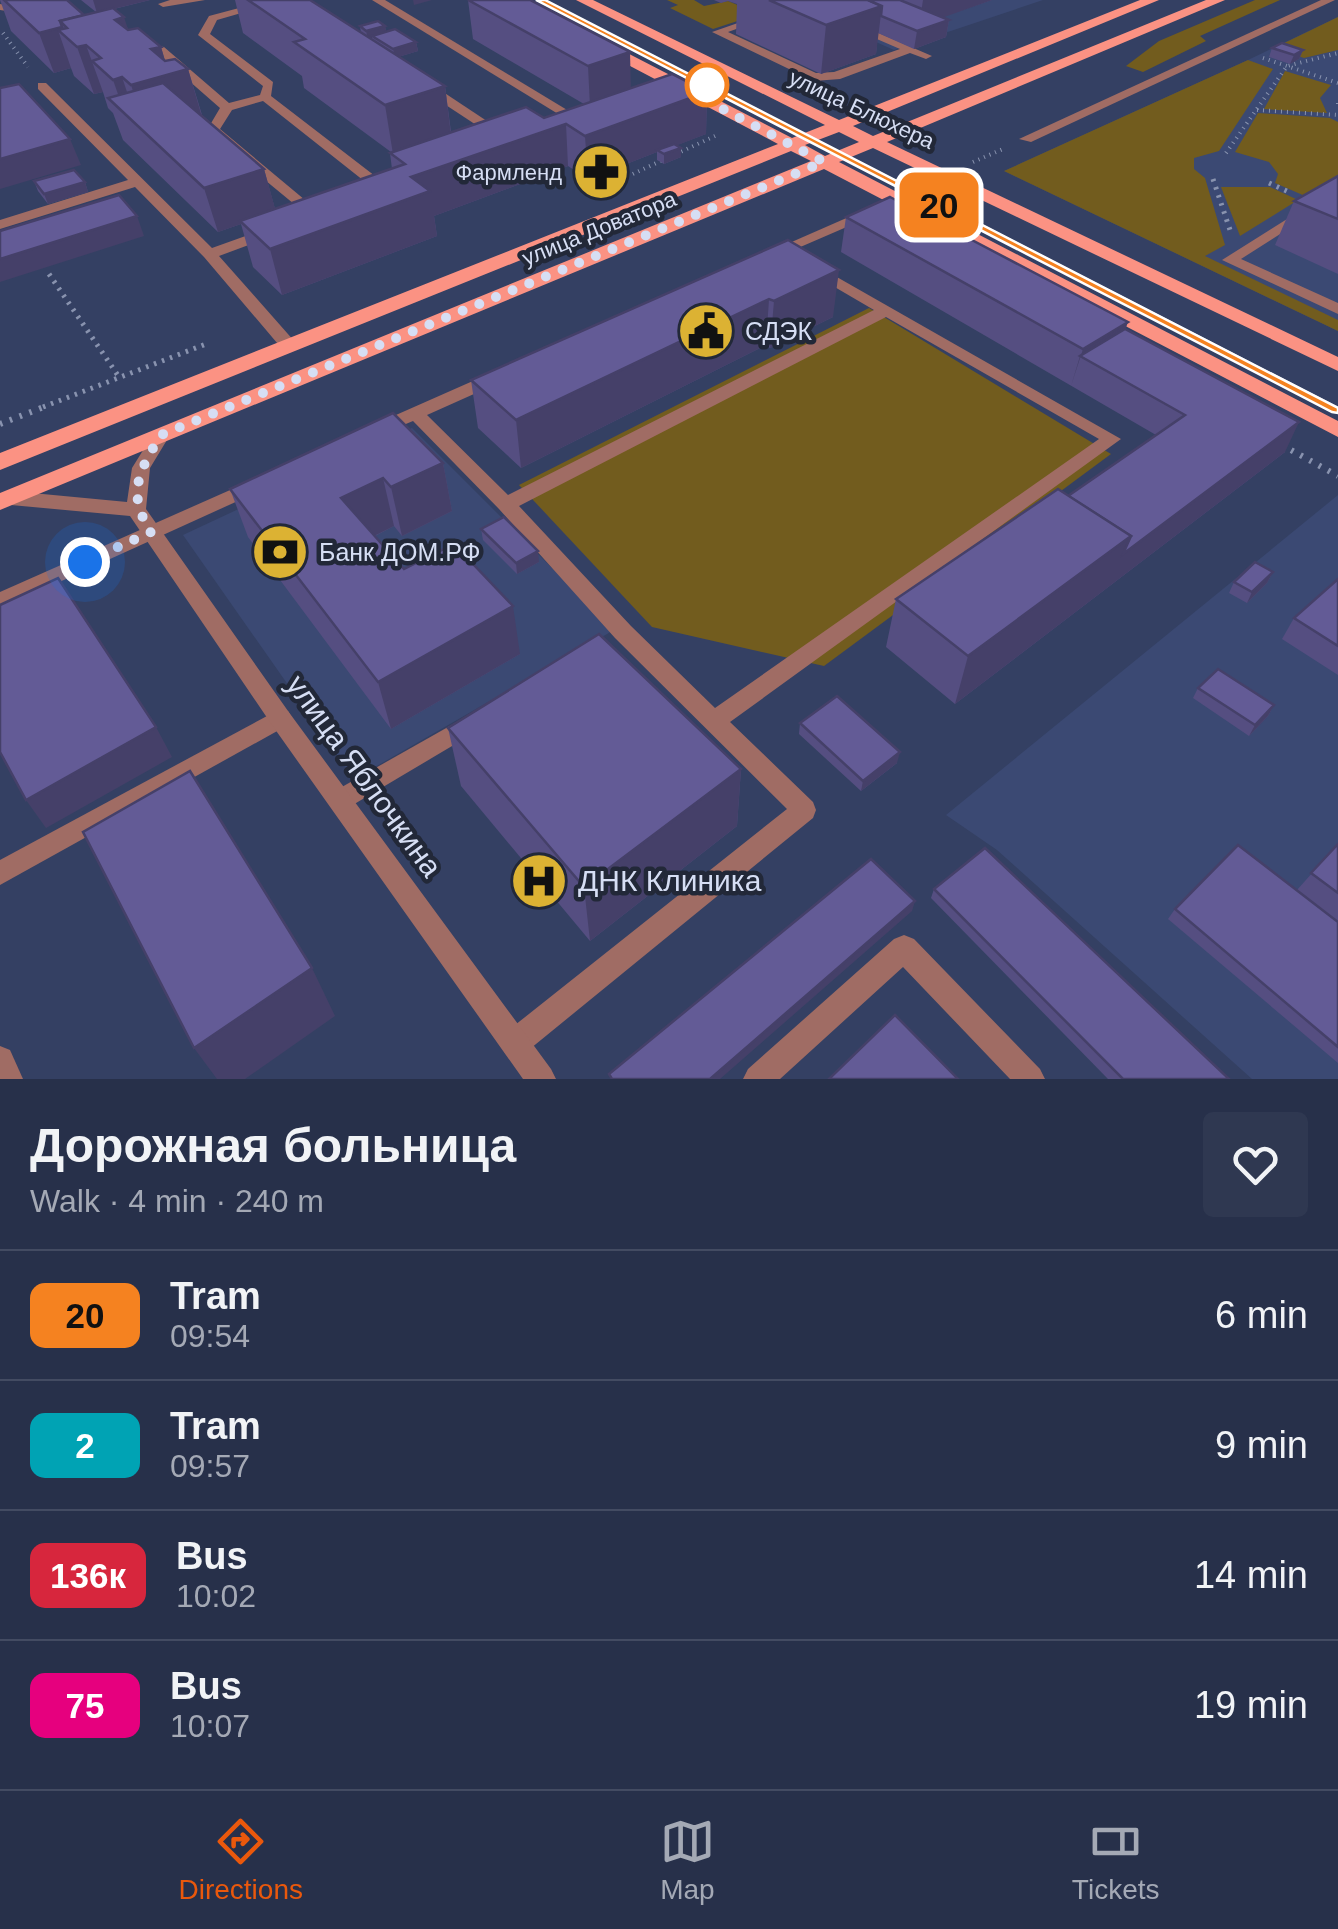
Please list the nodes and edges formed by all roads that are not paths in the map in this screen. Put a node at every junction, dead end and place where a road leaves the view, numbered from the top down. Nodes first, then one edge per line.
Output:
1 (55, 0) edge
2 (199, 0) edge
3 (281, 0) edge
4 (377, 0) edge
5 (584, 0) edge
6 (1152, 0) edge
7 (1218, 0) edge
8 (1330, 0) edge
9 (164, 4) dead end
10 (68, 6) edge
11 (0, 7) edge
12 (773, 14) dead end
13 (213, 18) junction
14 (115, 35) edge
15 (462, 36) dead end
16 (586, 38) edge
17 (445, 41) junction
18 (910, 50) junction
19 (895, 55) junction
20 (926, 56) dead end
21 (404, 72) edge
22 (42, 86) road end
23 (682, 88) junction
24 (662, 96) edge
25 (265, 97) junction
26 (227, 107) junction
27 (601, 119) edge
28 (586, 125) junction
29 (838, 126) junction
30 (568, 130) edge
31 (1026, 139) road end
32 (874, 140) junction
33 (791, 144) junction
34 (499, 150) edge
35 (824, 162) junction
36 (137, 182) junction
37 (399, 184) edge
38 (383, 190) junction
39 (1338, 191) edge
40 (366, 196) edge
41 (897, 200) junction
42 (333, 208) edge
43 (316, 215) junction
44 (298, 221) edge
45 (0, 226) edge
46 (280, 228) edge
47 (782, 250) junction
48 (209, 254) junction
49 (748, 265) edge
50 (1338, 309) edge
51 (884, 311) junction
52 (290, 346) junction
53 (1338, 365) edge
54 (520, 366) edge
55 (416, 413) junction
56 (1338, 430) edge
57 (161, 435) junction
58 (361, 438) edge
59 (0, 462) edge
60 (271, 478) edge
61 (6, 500) edge
62 (506, 504) junction
63 (136, 510) junction
64 (151, 532) junction
65 (0, 601) edge
66 (490, 711) edge
67 (280, 718) junction
68 (714, 720) junction
69 (342, 799) junction
70 (0, 872) edge
71 (515, 1043) junction
72 (0, 1060) edge
73 (8, 1079) edge
74 (541, 1079) edge
75 (758, 1079) edge
76 (1030, 1079) edge

1 - 10 street
1 - 11 street
2 - 9 street
2 - 13 street
3 - 13 street
4 - 17 street
5 - 29 main road, улица Блюхера
6 - 29 main road, улица Доватора
7 - 32 main road, улица Доватора
8 - 31 street
12 - 19 street
13 - 25 street
14 - 26 street
15 - 17 street
16 - 23 main road
17 - 28 street
18 - 19 street
18 - 19 street
18 - 20 street
21 - 34 street
22 - 36 street
23 - 24 street
23 - 33 main road
25 - 26 street
25 - 38 street
26 - 43 street
27 - 28 street
28 - 30 street
29 - 32 main road, улица Блюхера
29 - 33 main road, улица Доватора
32 - 35 main road, улица Доватора
32 - 53 main road, улица Блюхера
33 - 35 main road
33 - 52 main road, улица Доватора
35 - 41 main road
35 - 57 main road, улица Доватора
36 - 45 street
36 - 48 street
37 - 38 street
38 - 40 street
39 - 50 street
41 - 47 street
41 - 56 main road
42 - 43 street
43 - 44 street
46 - 48 street
47 - 49 street
47 - 51 street
48 - 52 street
51 - 62 street
51 - 68 street
52 - 59 main road, улица Доватора
54 - 55 street
55 - 58 street
55 - 62 street
57 - 61 main road, улица Доватора
57 - 63 street
60 - 64 street
61 - 63 street
62 - 68 street
63 - 64 street, улица Яблочкина
64 - 65 street
64 - 67 street, улица Яблочкина
66 - 69 street
67 - 69 street, улица Яблочкина
67 - 70 street
68 - 71 street
69 - 71 street, улица Яблочкина
71 - 74 street, улица Яблочкина
72 - 73 street
75 - 76 street

